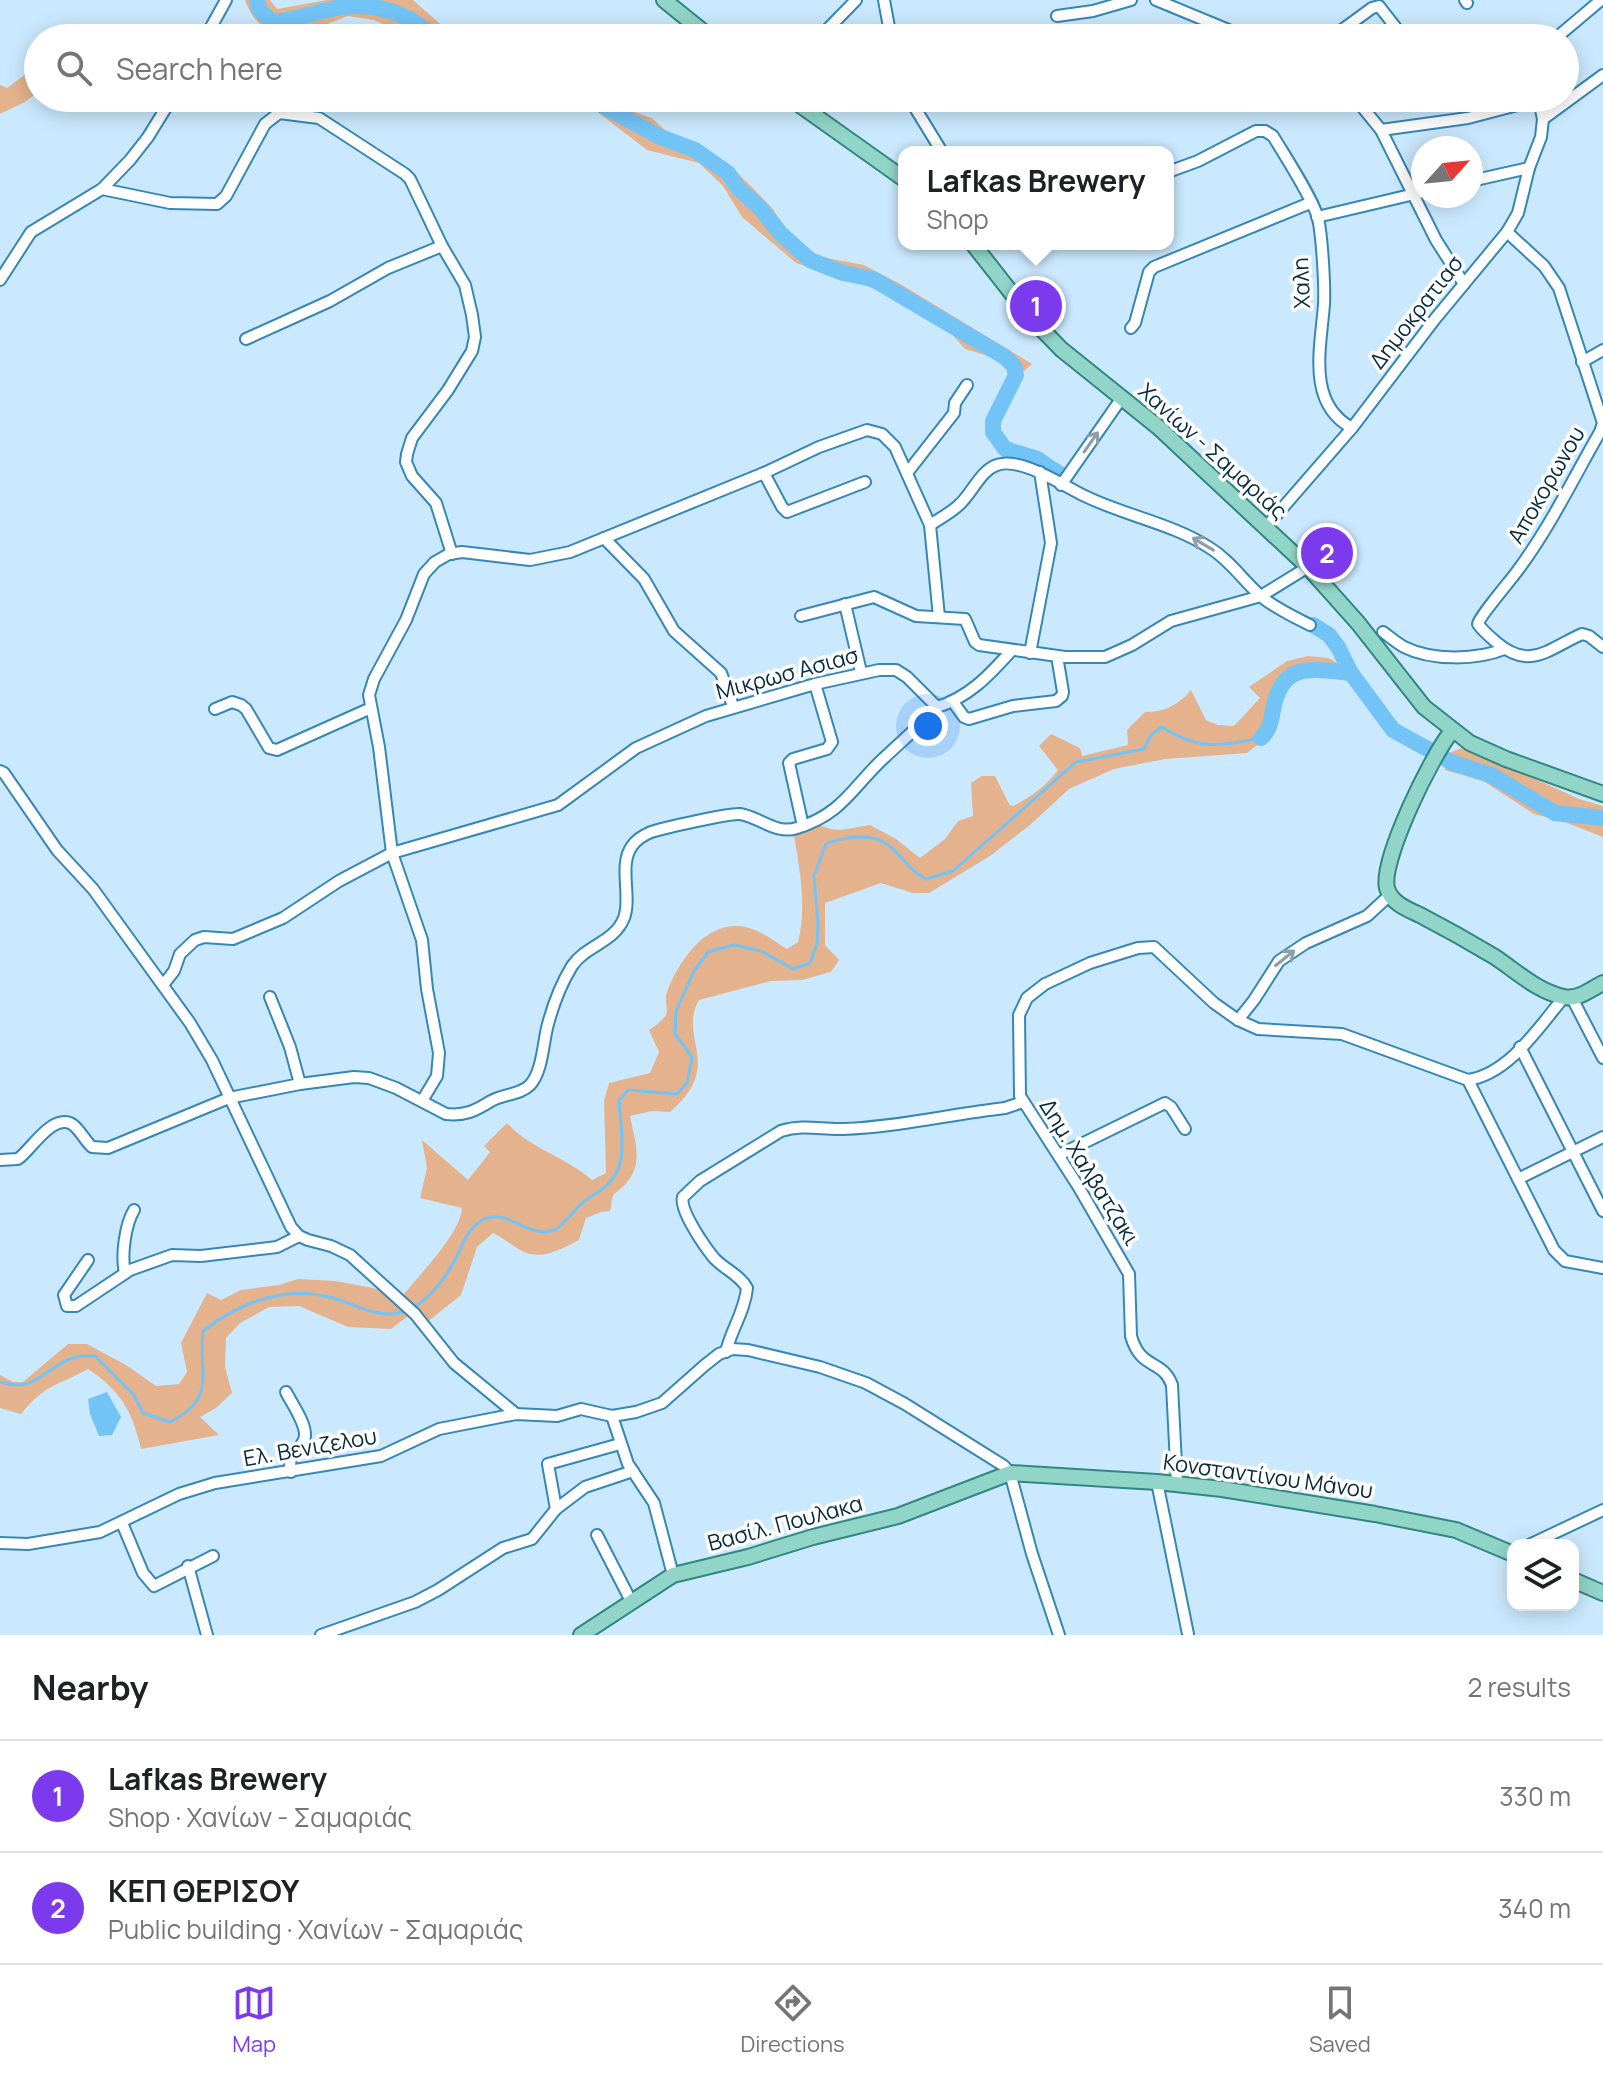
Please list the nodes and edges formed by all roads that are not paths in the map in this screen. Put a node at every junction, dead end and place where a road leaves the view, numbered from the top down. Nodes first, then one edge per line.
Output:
1 (226, 0) edge
2 (664, 0) edge
3 (856, 0) edge
4 (884, 0) edge
5 (1131, 0) edge
6 (1156, 0) edge
7 (1601, 0) edge
8 (1057, 16) dead end
9 (213, 24) edge
10 (694, 24) edge
11 (833, 24) edge
12 (888, 24) edge
13 (1214, 24) edge
14 (1351, 24) edge
15 (1394, 24) edge
16 (1573, 24) edge
17 (1603, 75) edge
18 (1579, 93) edge
19 (163, 112) edge
20 (810, 112) edge
21 (918, 112) edge
22 (1366, 112) edge
23 (1491, 112) edge
24 (1543, 112) edge
25 (1553, 112) edge
26 (1543, 119) junction
27 (1381, 130) junction
28 (938, 146) edge
29 (1529, 168) junction
30 (1174, 170) edge
31 (898, 175) edge
32 (1483, 178) edge
33 (1411, 182) edge
34 (102, 189) junction
35 (1411, 194) edge
36 (1310, 203) junction
37 (1423, 208) edge
38 (1317, 217) junction
39 (1507, 232) junction
40 (442, 246) junction
41 (978, 250) edge
42 (0, 280) edge
43 (1464, 284) junction
44 (1131, 328) dead end
45 (246, 339) dead end
46 (1603, 350) edge
47 (1582, 362) junction
48 (967, 385) dead end
49 (1121, 399) junction
50 (1352, 428) junction
51 (1040, 472) junction
52 (764, 473) junction
53 (907, 473) junction
54 (865, 482) dead end
55 (1061, 485) junction
56 (930, 525) junction
57 (1266, 527) junction
58 (604, 538) junction
59 (452, 554) junction
60 (1308, 567) junction
61 (1261, 596) junction
62 (845, 604) junction
63 (801, 616) dead end
64 (939, 617) junction
65 (1310, 625) dead end
66 (1383, 632) dead end
67 (1603, 647) edge
68 (1504, 649) junction
69 (1012, 650) junction
70 (1030, 653) junction
71 (1057, 656) junction
72 (861, 672) junction
73 (815, 684) junction
74 (953, 702) junction
75 (733, 706) junction
76 (937, 707) junction
77 (371, 708) junction
78 (215, 709) dead end
79 (1452, 731) junction
80 (0, 771) edge
81 (1603, 794) edge
82 (803, 826) junction
83 (392, 853) junction
84 (1391, 894) junction
85 (1603, 983) edge
86 (163, 985) junction
87 (270, 997) dead end
88 (1568, 998) junction
89 (1238, 1020) junction
90 (1520, 1047) junction
91 (1603, 1058) edge
92 (1468, 1080) junction
93 (300, 1084) junction
94 (229, 1098) junction
95 (422, 1101) junction
96 (1023, 1102) junction
97 (1185, 1129) dead end
98 (1603, 1137) edge
99 (1574, 1151) junction
100 (1059, 1155) junction
101 (0, 1160) edge
102 (1518, 1179) junction
103 (134, 1210) dead end
104 (1603, 1211) edge
105 (299, 1236) junction
106 (88, 1260) dead end
107 (1603, 1268) edge
108 (125, 1273) junction
109 (726, 1352) junction
110 (286, 1392) dead end
111 (516, 1414) junction
112 (612, 1416) junction
113 (620, 1444) junction
114 (633, 1471) junction
115 (291, 1472) junction
116 (1010, 1473) junction
117 (1157, 1482) junction
118 (1177, 1484) junction
119 (556, 1509) junction
120 (1603, 1510) edge
121 (122, 1523) junction
122 (597, 1535) dead end
123 (1542, 1539) edge
124 (0, 1543) edge
125 (1507, 1551) edge
126 (213, 1556) dead end
127 (188, 1566) junction
128 (673, 1575) junction
129 (1579, 1583) edge
130 (1603, 1593) edge
131 (631, 1601) junction
132 (336, 1633) edge
133 (584, 1634) edge
134 (1188, 1634) edge
135 (207, 1635) edge
136 (321, 1635) edge
137 (1059, 1635) edge

1 - 9 street
2 - 10 main road
3 - 11 street
4 - 12 street
5 - 8 street
6 - 13 street
7 - 16 street
14 - 15 street
17 - 18 street
19 - 34 street
20 - 31 main road
21 - 28 street
22 - 27 street
23 - 27 street
24 - 26 street
25 - 26 street
26 - 29 street, Δημοκρατιασ
27 - 33 street
29 - 32 street
29 - 39 street, Δημοκρατιασ
30 - 36 street, Χαλη
34 - 40 street
34 - 42 street
35 - 38 street
36 - 38 street, Χαλη
36 - 44 street
37 - 43 street
38 - 50 street, Χαλη
39 - 43 street, Δημοκρατιασ
39 - 47 street, Αποκορωνου
40 - 45 street
40 - 59 street
41 - 49 main road, Χανίων - Σαμαριάς
43 - 50 street, Δημοκρατιασ
46 - 47 street
47 - 68 street, Αποκορωνου
48 - 53 street
55 -> 49 street
49 - 57 main road, Χανίων - Σαμαριάς
50 - 57 street, Δημοκρατιασ
51 - 55 street
51 - 56 street
51 - 70 street
52 - 53 street
52 - 54 street
52 - 58 street
53 - 56 street
61 -> 55 street
56 - 64 street
57 - 60 main road, Χανίων - Σαμαριάς
58 - 59 street
58 - 75 street
59 - 77 street
60 - 61 street
60 - 79 main road, Χανίων - Σαμαριάς
61 - 65 street
61 - 71 street
62 - 63 street
62 - 64 street
62 - 72 street
64 - 69 street
66 - 68 street
67 - 68 street
69 - 70 street
69 - 74 street
70 - 71 street
71 - 74 street
72 - 73 street, Μικρωσ Ασιασ
72 - 76 street, Μικρωσ Ασιασ
73 - 75 street, Μικρωσ Ασιασ
73 - 82 street
74 - 76 street
75 - 83 street, Μικρωσ Ασιασ
76 - 82 street
77 - 78 street
77 - 83 street
79 - 81 main road, Χανίων - Σαμαριάς
79 - 84 main road
80 - 86 street
82 - 95 street
83 - 86 street, Μικρωσ Ασιασ
83 - 95 street
84 - 88 main road
89 -> 84 street
85 - 88 main road
86 - 94 street
87 - 93 street
88 - 90 street
88 - 91 street
89 - 92 street
89 - 96 street
90 - 92 street
90 - 99 street
92 - 102 street
93 - 94 street
93 - 95 street
94 - 101 street
94 - 105 street
96 - 100 street, Δημ. Χαλβατζακι
96 - 109 street
97 - 100 street
98 - 99 street
99 - 102 street
99 - 104 street
100 - 118 street, Δημ. Χαλβατζακι
102 - 107 street
103 - 108 street
105 - 108 street
105 - 111 street
106 - 108 street
109 - 112 street, Ελ. Βενιζελου
109 - 116 street
110 - 115 street
111 - 112 street, Ελ. Βενιζελου
111 - 115 street, Ελ. Βενιζελου
112 - 113 street
113 - 114 street
113 - 119 street
114 - 119 street
114 - 128 street
115 - 121 street, Ελ. Βενιζελου
116 - 117 main road, Κονσταντίνου Μάνου
116 - 128 main road, Βασίλ. Πουλακα
116 - 137 street
117 - 118 main road, Κονσταντίνου Μάνου
117 - 134 street
118 - 125 main road, Κονσταντίνου Μάνου
119 - 132 street
120 - 123 street
121 - 124 street, Ελ. Βενιζελου
121 - 127 street
122 - 131 street
126 - 127 street
127 - 135 street
128 - 131 main road, Βασίλ. Πουλακα
129 - 130 main road
131 - 133 main road, Βασίλ. Πουλακα
132 - 136 street

